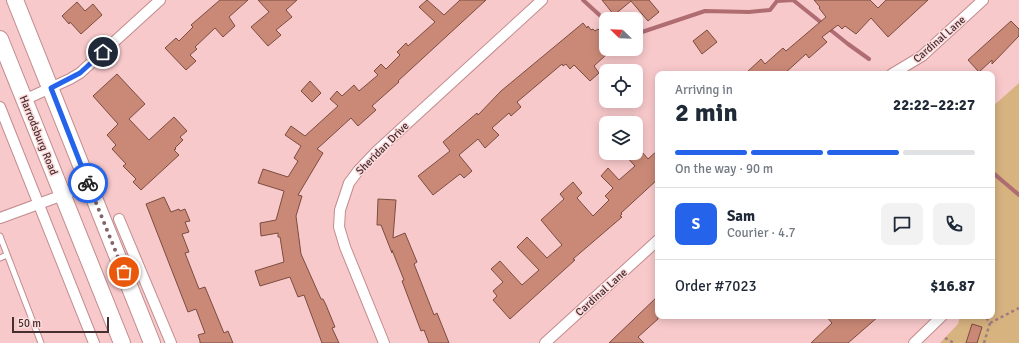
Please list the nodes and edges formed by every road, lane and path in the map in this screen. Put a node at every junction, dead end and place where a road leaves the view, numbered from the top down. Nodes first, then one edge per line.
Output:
1 (15, 0) edge
2 (160, 0) edge
3 (542, 0) edge
4 (983, 0) edge
5 (0, 39) edge
6 (897, 71) edge
7 (51, 88) junction
8 (24, 100) junction
9 (0, 107) edge
10 (89, 184) junction
11 (63, 195) junction
12 (39, 204) junction
13 (0, 218) edge
14 (120, 219) dead end
15 (0, 236) edge
16 (655, 243) edge
17 (7, 255) junction
18 (0, 258) edge
19 (1019, 308) edge
20 (939, 319) edge
21 (987, 319) edge
22 (990, 323) junction
23 (945, 338) dead end
24 (41, 343) edge
25 (94, 343) edge
26 (122, 343) edge
27 (152, 343) edge
28 (171, 343) edge
29 (384, 343) edge
30 (545, 343) edge
31 (914, 343) edge
32 (954, 343) edge
33 (984, 343) edge

1 - 7 main road
2 - 7 street
3 - 29 street, Sheridan Drive
4 - 6 street, Cardinal Lane
5 - 8 main road, Harrodsburg Road
7 - 8 street
7 - 10 main road
8 - 11 main road, Harrodsburg Road
9 - 12 street
10 - 11 street
10 - 27 main road
11 - 12 street
11 - 26 main road, Harrodsburg Road
12 - 13 street
12 - 25 street
14 - 28 street
15 - 17 lane
16 - 30 street, Cardinal Lane
17 - 18 lane
17 - 24 lane
19 - 22 path
20 - 31 street
21 - 22 path
22 - 33 path
23 - 32 path

